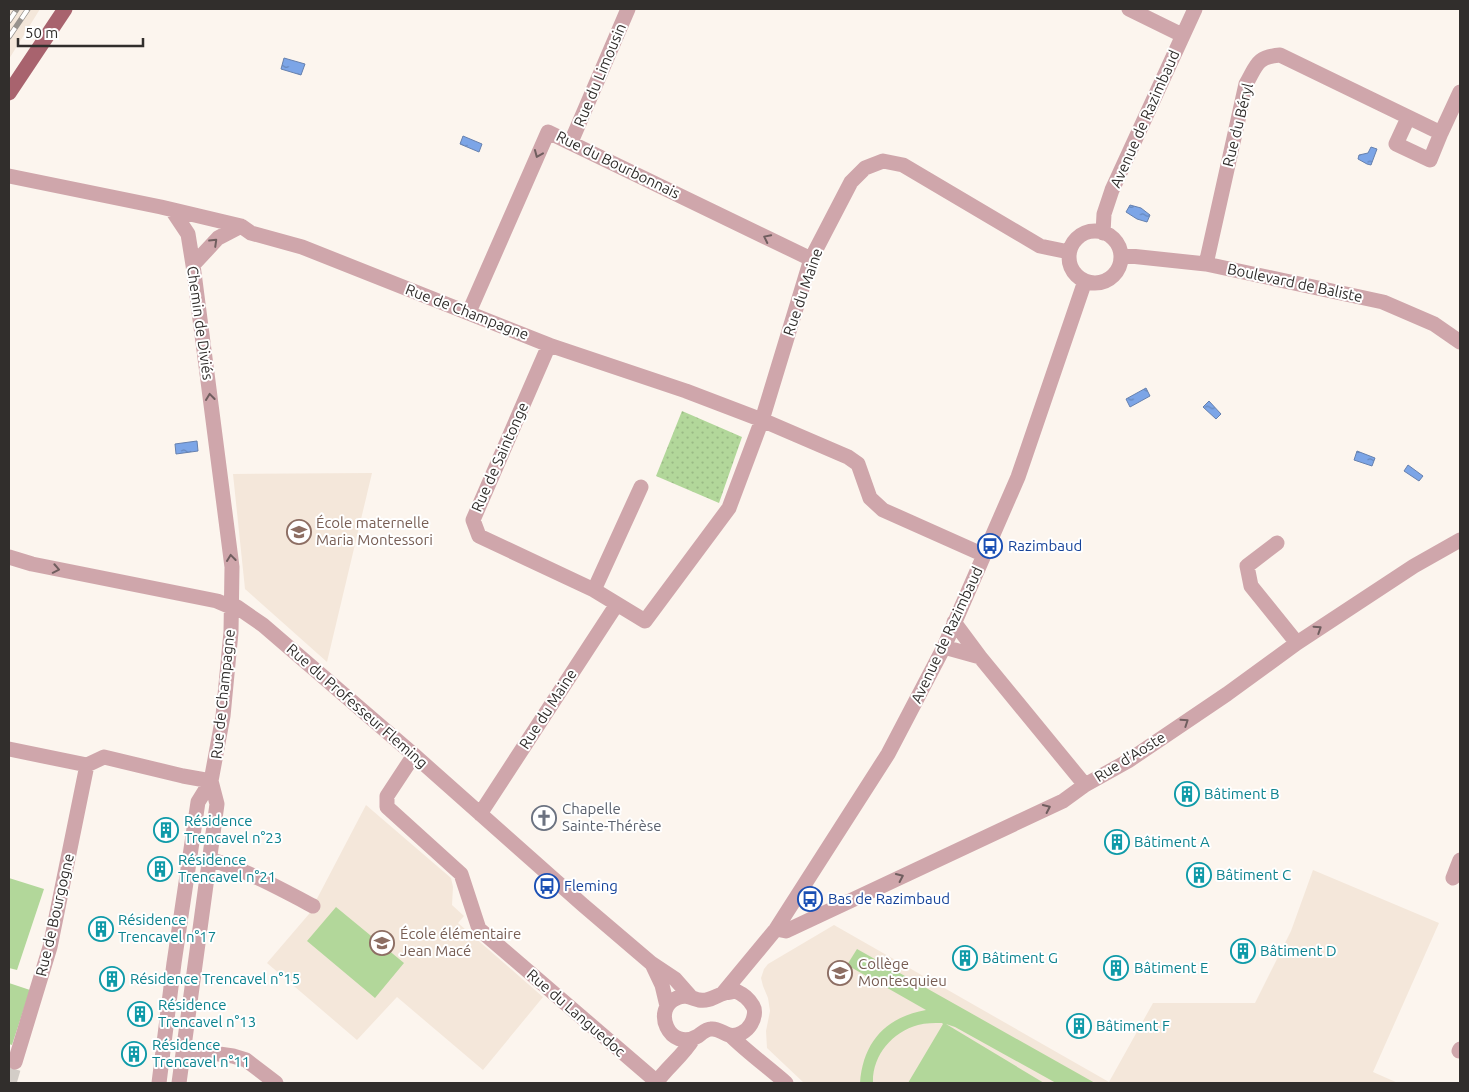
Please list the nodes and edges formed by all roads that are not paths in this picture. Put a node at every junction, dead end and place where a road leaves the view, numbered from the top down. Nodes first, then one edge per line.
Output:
1 (65, 9) edge
2 (628, 9) edge
3 (1130, 9) edge
4 (1195, 9) edge
5 (1182, 35) junction
6 (1460, 92) edge
7 (9, 93) edge
8 (1408, 118) junction
9 (1441, 133) junction
10 (571, 142) junction
11 (9, 176) edge
12 (172, 210) junction
13 (241, 226) junction
14 (1104, 233) junction
15 (1069, 252) junction
16 (1121, 256) junction
17 (811, 259) junction
18 (1206, 264) junction
19 (193, 265) junction
20 (1086, 282) junction
21 (469, 312) junction
22 (1460, 342) edge
23 (549, 344) junction
24 (762, 420) junction
25 (641, 487) dead end
26 (1460, 540) edge
27 (1277, 543) dead end
28 (984, 555) junction
29 (9, 557) edge
30 (594, 590) junction
31 (617, 604) junction
32 (231, 607) junction
33 (645, 622) joint
34 (954, 622) junction
35 (1297, 642) junction
36 (944, 647) junction
37 (980, 657) junction
38 (9, 749) edge
39 (414, 755) junction
40 (87, 765) junction
41 (211, 781) junction
42 (1086, 785) junction
43 (480, 814) junction
44 (209, 859) junction
45 (1460, 860) edge
46 (1453, 878) dead end
47 (313, 906) dead end
48 (776, 930) junction
49 (751, 960) junction
50 (651, 963) junction
51 (723, 993) junction
52 (746, 995) junction
53 (690, 996) junction
54 (667, 1006) junction
55 (747, 1030) junction
56 (670, 1033) junction
57 (730, 1035) junction
58 (693, 1039) junction
59 (184, 1049) junction
60 (758, 1058) junction
61 (15, 1062) tunnel mouth
62 (658, 1080) edge
63 (160, 1083) edge
64 (179, 1083) edge
65 (276, 1083) edge
66 (786, 1083) edge

1 - 7 main road
2 - 10 street, Rue du Limousin
3 - 5 street
4 - 5 street, Avenue de Razimbaud
5 - 14 street, Avenue de Razimbaud
6 - 9 street
8 - 9 street, Rue du Béryl
8 - 9 street
8 - 18 street, Rue du Béryl
17 -> 10 street, Rue du Bourbonnais
10 -> 21 street, Rue du Bourbonnais
11 - 12 street
12 - 13 street, Rue de Champagne
12 - 19 street, Chemin de Diviés
19 -> 13 street
13 - 21 street, Rue de Champagne
14 - 15 street
14 - 16 street
15 - 17 street, Rue du Maine
15 - 20 street
16 - 18 street, Boulevard de Baliste
16 - 20 street
17 - 24 street, Rue du Maine
18 - 22 street, Boulevard de Baliste
32 -> 19 street, Chemin de Diviés
20 - 28 street, Avenue de Razimbaud
21 - 23 street, Rue de Champagne
23 - 24 street, Rue de Champagne
23 - 30 street, Rue de Saintonge
24 - 28 street, Rue de Champagne
24 - 33 street, Rue du Maine
25 - 30 street
35 -> 26 street, Rue d'Aoste
27 - 35 street
28 - 34 street, Avenue de Razimbaud
29 -> 32 street, Rue du Professeur Fleming
30 - 31 street, Rue de Saintonge
31 - 33 street, Rue de Saintonge
31 - 43 street, Rue du Maine
32 - 39 street, Rue du Professeur Fleming
32 - 41 street, Rue de Champagne
34 - 36 street, Avenue de Razimbaud
34 - 37 street
42 -> 35 street, Rue d'Aoste
36 - 37 street
36 - 48 street, Avenue de Razimbaud
37 - 42 street
38 - 40 street
39 - 43 street, Rue du Professeur Fleming
39 - 62 street, Rue du Languedoc
40 - 41 street
40 - 61 street, Rue de Bourgogne
41 - 44 street
41 - 63 street
48 -> 42 street, Rue d'Aoste
43 - 50 street, Rue du Professeur Fleming
44 - 47 street
44 - 59 street
45 - 46 street
48 - 49 street, Avenue de Razimbaud
49 - 51 street, Avenue de Razimbaud
49 - 52 street
50 - 53 street, Rue du Professeur Fleming
50 - 54 street, Rue du Professeur Fleming
51 - 52 street
51 - 53 street
52 - 55 street
53 - 54 street
54 - 56 street, Rue du Professeur Fleming
55 - 57 street
55 - 60 street
56 - 58 street
56 - 62 street
57 - 58 street
57 - 60 street
58 - 62 street
59 - 64 street
59 - 65 street
60 - 66 street

